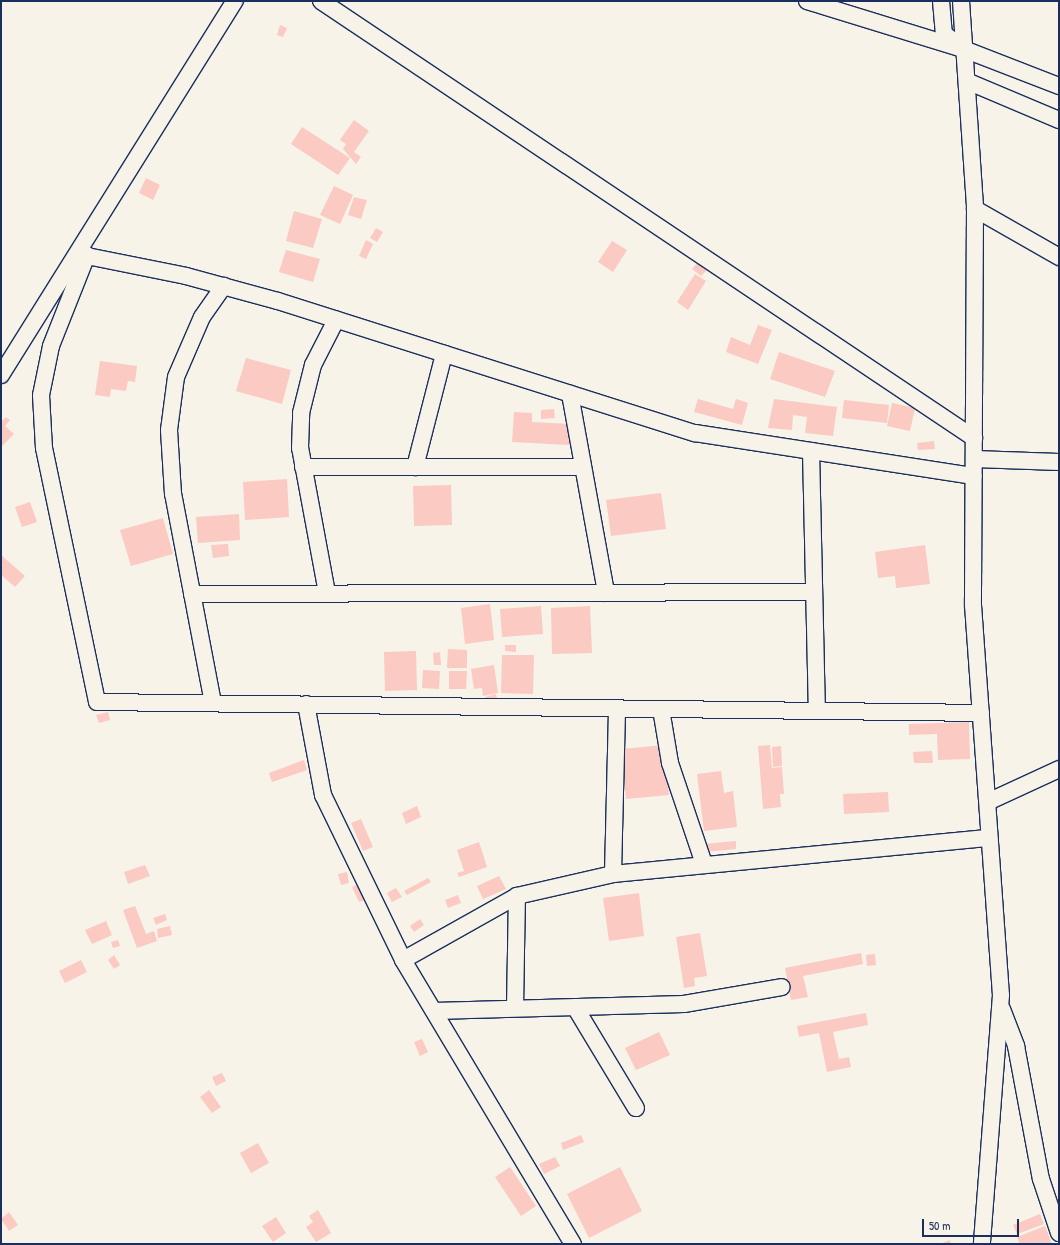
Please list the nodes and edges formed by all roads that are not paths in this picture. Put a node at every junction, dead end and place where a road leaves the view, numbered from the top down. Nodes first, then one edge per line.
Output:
1 (235, 1) edge
2 (321, 1) edge
3 (810, 1) edge
4 (941, 1) edge
5 (961, 1) edge
6 (966, 50) junction
7 (969, 82) junction
8 (1059, 86) edge
9 (1059, 120) edge
10 (975, 209) junction
11 (82, 254) junction
12 (1059, 257) edge
13 (224, 286) junction
14 (336, 320) junction
15 (444, 354) junction
16 (1, 375) edge
17 (570, 394) junction
18 (974, 438) junction
19 (811, 451) junction
20 (974, 459) junction
21 (1059, 462) edge
22 (303, 467) junction
23 (415, 467) junction
24 (583, 467) junction
25 (974, 476) junction
26 (814, 592) junction
27 (327, 593) junction
28 (606, 593) junction
29 (192, 594) junction
30 (213, 703) junction
31 (306, 704) junction
32 (617, 708) junction
33 (661, 709) junction
34 (817, 710) junction
35 (981, 713) junction
36 (1059, 769) edge
37 (990, 801) junction
38 (989, 838) junction
39 (704, 864) junction
40 (613, 874) junction
41 (517, 896) junction
42 (403, 960) junction
43 (782, 987) dead end
44 (1000, 1004) junction
45 (575, 1007) junction
46 (515, 1008) junction
47 (434, 1011) junction
48 (636, 1108) dead end
49 (1059, 1233) edge
50 (573, 1244) edge
51 (982, 1244) edge

1 - 11 street
2 - 18 street
3 - 6 street
4 - 6 street
5 - 6 street
6 - 7 street
6 - 8 street
7 - 9 street
7 - 10 street
10 - 12 street
10 - 18 street
11 - 13 street
11 - 16 street
11 - 30 street
13 - 14 street
13 - 29 street
14 - 15 street
14 - 22 street
15 - 17 street
15 - 23 street
17 - 19 street
17 - 24 street
18 - 20 street
19 - 25 street
19 - 26 street
20 - 21 street
20 - 25 street
22 - 23 street
22 - 27 street
23 - 24 street
24 - 28 street
25 - 35 street
26 - 28 street
26 - 34 street
27 - 28 street
27 - 29 street
29 - 30 street
30 - 31 street
31 - 32 street
31 - 42 street
32 - 33 street
32 - 40 street
33 - 34 street
33 - 39 street
34 - 35 street
35 - 37 street
36 - 37 street
37 - 38 street
38 - 39 street
38 - 44 street
39 - 40 street
40 - 41 street
41 - 42 street
41 - 46 street
42 - 47 street
43 - 45 street
44 - 49 street
44 - 51 street
45 - 46 street
45 - 48 street
46 - 47 street
47 - 50 street

